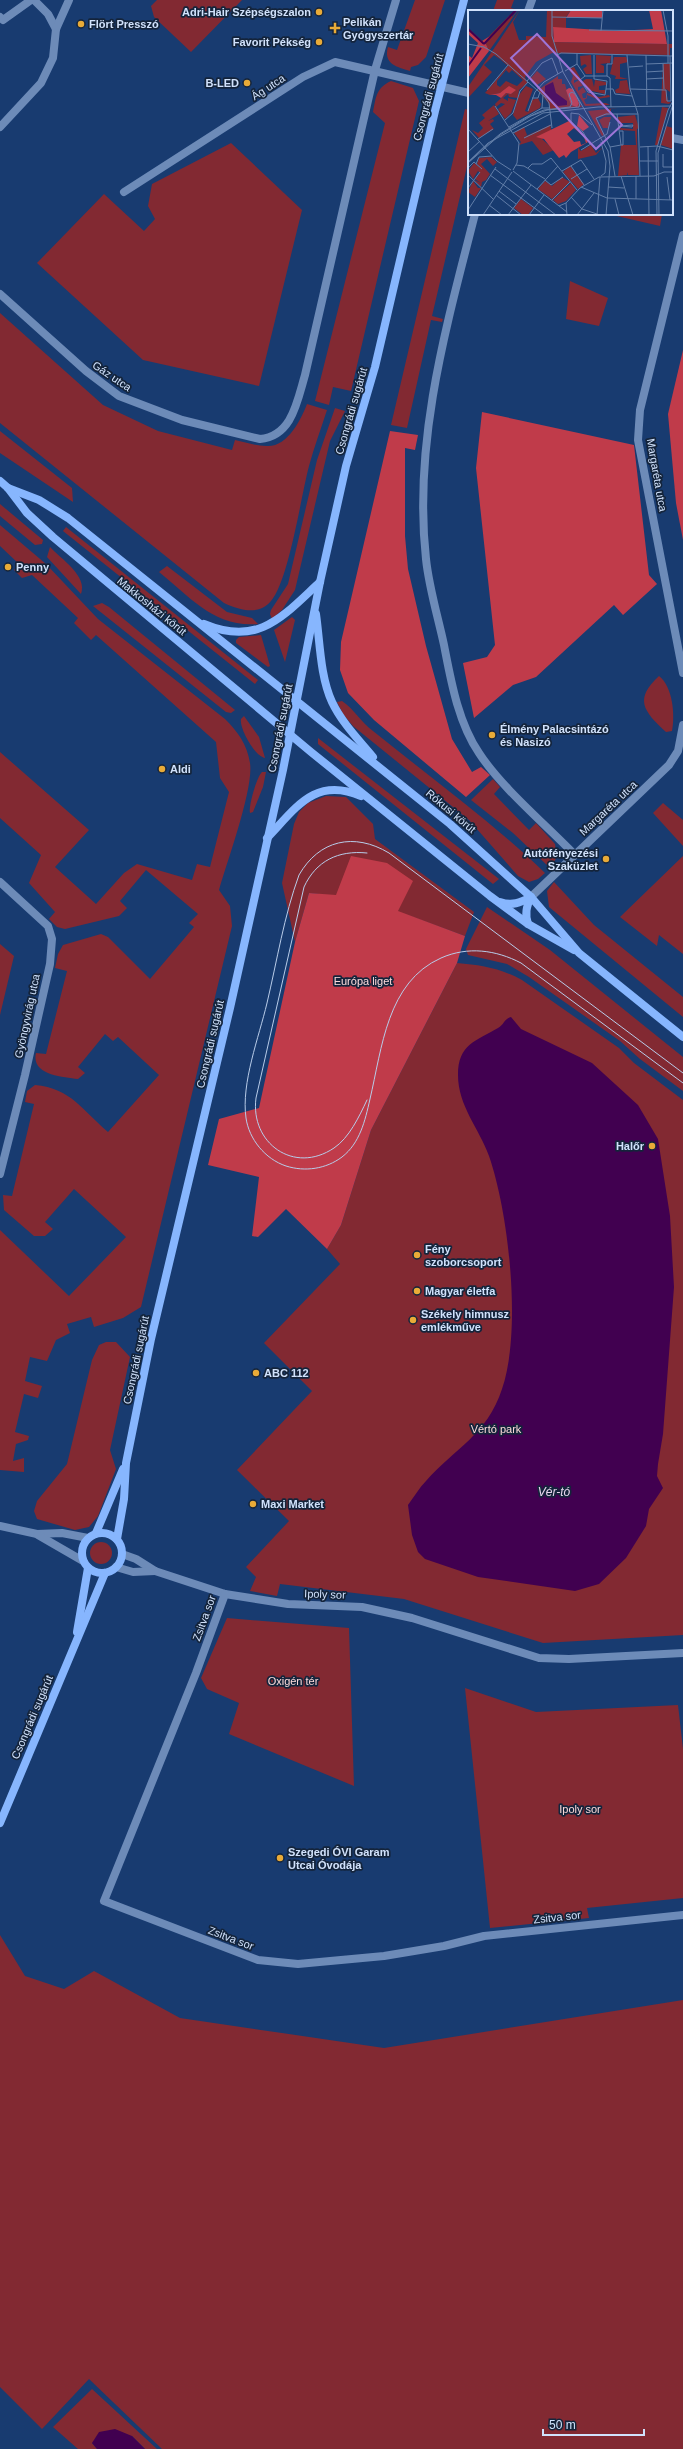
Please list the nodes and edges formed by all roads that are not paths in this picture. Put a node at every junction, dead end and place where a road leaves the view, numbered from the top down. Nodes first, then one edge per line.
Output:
1 (33, 0) edge
2 (69, 0) edge
3 (396, 0) edge
4 (464, 0) edge
5 (532, 0) edge
6 (528, 10) edge
7 (0, 17) edge
8 (56, 29) junction
9 (375, 70) junction
10 (441, 87) junction
11 (468, 93) edge
12 (0, 127) edge
13 (673, 138) edge
14 (683, 140) edge
15 (124, 192) dead end
16 (475, 215) edge
17 (683, 235) edge
18 (0, 294) edge
19 (0, 481) edge
20 (8, 488) junction
21 (320, 582) junction
22 (315, 605) junction
23 (197, 621) junction
24 (683, 673) edge
25 (296, 701) junction
26 (683, 725) edge
27 (289, 734) junction
28 (383, 770) junction
29 (371, 800) junction
30 (267, 838) junction
31 (574, 854) junction
32 (0, 882) edge
33 (531, 897) junction
34 (496, 901) junction
35 (528, 924) junction
36 (579, 953) junction
37 (683, 1037) edge
38 (0, 1174) edge
39 (126, 1463) junction
40 (0, 1526) edge
41 (96, 1533) junction
42 (37, 1534) junction
43 (88, 1538) junction
44 (117, 1539) junction
45 (122, 1554) junction
46 (85, 1564) junction
47 (116, 1567) junction
48 (155, 1571) junction
49 (105, 1572) junction
50 (225, 1594) junction
51 (75, 1642) junction
52 (683, 1653) edge
53 (0, 1823) edge
54 (683, 1915) edge

1 - 7 street
1 - 8 street
2 - 8 street
3 - 9 street
4 - 10 main road, Csongrádi sugárút
5 - 6 street
8 - 12 street
9 - 10 street, Ág utca
9 - 15 street, Ág utca
9 - 18 street, Gáz utca
10 - 11 street, Ág utca
10 - 21 main road, Csongrádi sugárút
13 - 14 street
16 - 31 street
17 - 24 street, Margaréta utca
19 - 20 main road, Makkosházi körút
20 - 23 main road, Makkosházi körút
20 - 27 main road, Makkosházi körút
21 - 22 main road, Csongrádi sugárút
21 - 23 main road
22 - 25 main road, Csongrádi sugárút
22 - 28 main road
23 - 25 main road, Makkosházi körút
25 - 27 main road, Csongrádi sugárút
25 - 28 main road, Rókusi körút
26 - 31 street, Margaréta utca
27 - 29 main road, Rókusi körút
27 - 30 main road, Csongrádi sugárút
28 - 33 main road, Rókusi körút
29 - 30 main road
29 - 34 main road, Rókusi körút
30 - 39 main road, Csongrádi sugárút
31 - 33 street, Margaréta utca
32 - 38 street, Gyöngyvirág utca
33 - 34 main road
33 - 35 main road
33 - 36 main road, Rókusi körút
34 - 35 main road, Rókusi körút
35 - 36 main road, Rókusi körút
36 - 37 main road, Rókusi körút
39 - 41 main road, Csongrádi sugárút
39 - 44 main road, Csongrádi sugárút
40 - 42 street
41 - 43 main road
41 - 44 main road
42 - 43 street
42 - 46 street
43 - 46 main road, Csongrádi sugárút
44 - 45 main road, Csongrádi sugárút
45 - 47 main road
45 - 48 street, Ipoly sor
46 - 49 main road
46 - 51 main road, Csongrádi sugárút
47 - 48 street, Ipoly sor
47 - 49 main road
48 - 50 street, Ipoly sor
49 - 51 main road, Csongrádi sugárút
50 - 52 street, Ipoly sor
50 - 54 street, Zsitva sor
51 - 53 main road, Csongrádi sugárút

